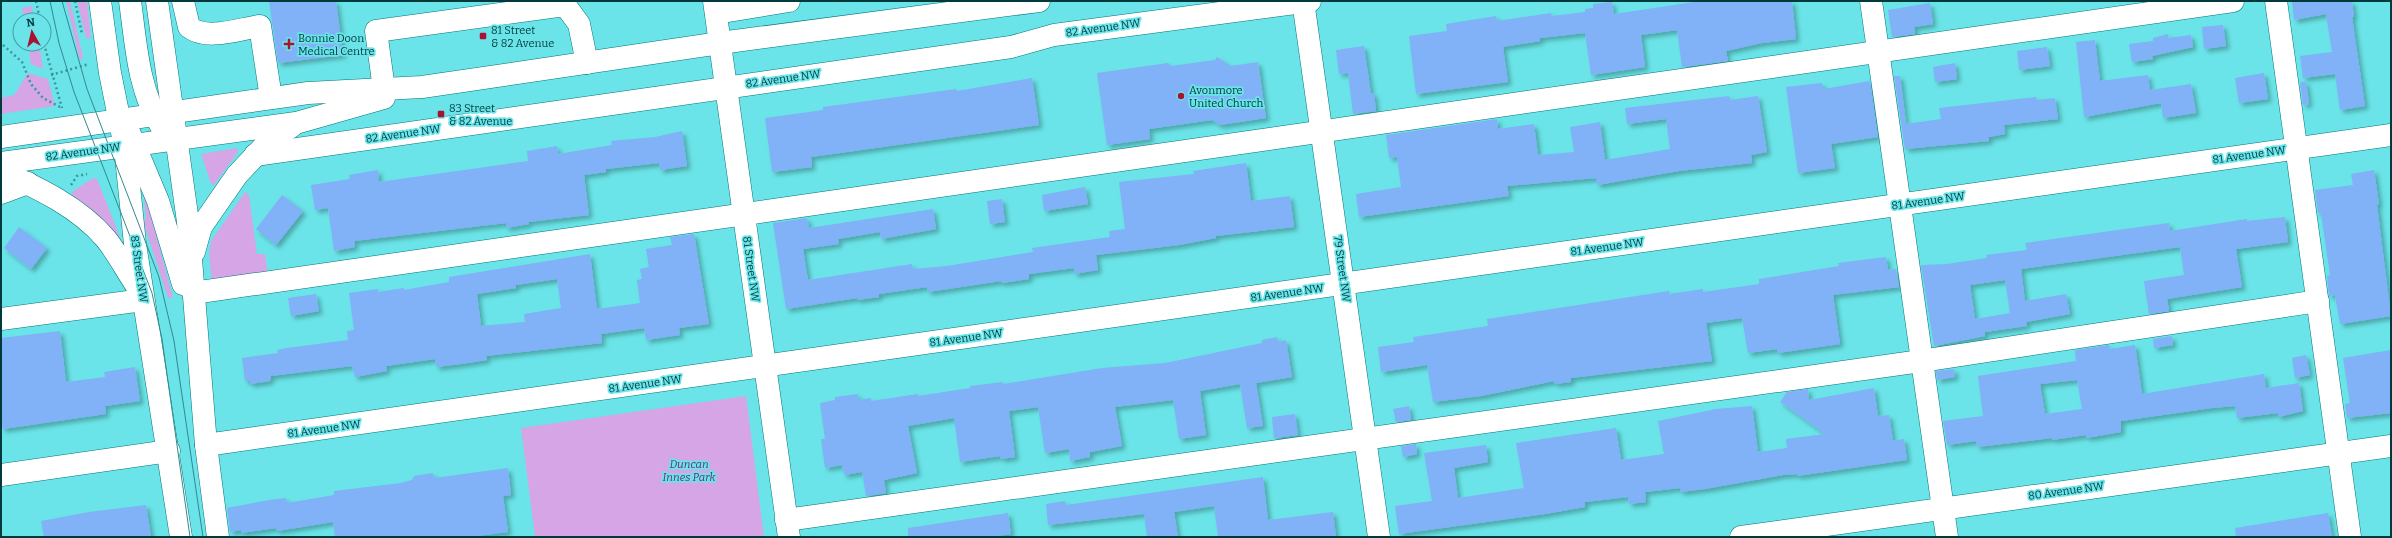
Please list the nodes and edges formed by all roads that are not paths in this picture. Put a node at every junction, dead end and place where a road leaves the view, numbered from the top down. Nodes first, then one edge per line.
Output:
1 (100, 1) edge
2 (130, 1) edge
3 (157, 1) edge
4 (183, 1) edge
5 (789, 1) edge
6 (1040, 1) edge
7 (1303, 1) edge
8 (1310, 1) edge
9 (1871, 1) edge
10 (2233, 1) edge
11 (2276, 1) edge
12 (715, 7) edge
13 (720, 43) junction
14 (1878, 53) junction
15 (587, 63) junction
16 (422, 87) junction
17 (726, 87) junction
18 (384, 89) junction
19 (271, 98) junction
20 (163, 113) junction
21 (121, 120) junction
22 (296, 123) junction
23 (1322, 133) junction
24 (2391, 135) edge
25 (1, 137) edge
26 (177, 140) junction
27 (131, 146) junction
28 (2297, 148) junction
29 (255, 155) junction
30 (1, 163) edge
31 (1, 171) edge
32 (28, 183) junction
33 (1, 193) edge
34 (1899, 205) junction
35 (743, 213) junction
36 (191, 261) junction
37 (1344, 285) junction
38 (193, 293) junction
39 (142, 297) junction
40 (2318, 301) junction
41 (1, 319) edge
42 (197, 333) junction
43 (1921, 361) junction
44 (764, 367) junction
45 (1365, 439) junction
46 (206, 446) junction
47 (2391, 446) edge
48 (169, 451) junction
49 (2339, 453) junction
50 (1, 475) edge
51 (1943, 509) junction
52 (787, 528) edge
53 (181, 537) edge
54 (218, 537) edge
55 (1379, 537) edge
56 (1741, 537) edge
57 (1947, 537) edge
58 (2350, 537) edge

1 - 21 street, 83 Street NW
2 - 20 street
3 - 20 street
4 - 19 street
5 - 12 street
6 - 13 street, 82 Avenue NW
7 - 8 street, 82 Avenue NW
7 - 17 street, 82 Avenue NW
7 - 23 street, 79 Street NW
9 - 14 street
10 - 14 street
11 - 28 street
12 - 13 street, 81 Street NW
13 - 15 street, 82 Avenue NW
13 - 17 street, 81 Street NW
14 - 23 street
14 - 34 street
15 - 16 street, 82 Avenue NW
15 - 18 street
16 - 18 street, 82 Avenue NW
16 - 22 street, 82 Avenue NW
17 - 29 street, 82 Avenue NW
17 - 35 street, 81 Street NW
18 - 19 street, 82 Avenue NW
19 - 20 street, 82 Avenue NW
20 - 21 street, 82 Avenue NW
20 - 26 street
21 - 25 street, 82 Avenue NW
21 - 27 street, 83 Street NW
22 - 26 street, 82 Avenue NW
22 - 29 street
23 - 35 street
23 - 37 street, 79 Street NW
24 - 28 street, 81 Avenue NW
26 - 27 street, 82 Avenue NW
26 - 36 street
27 - 30 street, 82 Avenue NW
27 - 39 street, 83 Street NW
27 - 42 street
28 - 34 street, 81 Avenue NW
28 - 40 street
29 - 36 street
31 - 32 street
32 - 33 street
32 - 39 street
34 - 37 street, 81 Avenue NW
34 - 43 street
35 - 38 street
35 - 44 street, 81 Street NW
36 - 38 street
37 - 44 street, 81 Avenue NW
37 - 45 street, 79 Street NW
38 - 42 street
39 - 41 street
39 - 48 street, 83 Street NW
40 - 43 street
40 - 49 street
42 - 46 street
43 - 45 street
43 - 51 street
44 - 46 street, 81 Avenue NW
44 - 52 street, 81 Street NW
45 - 52 street
45 - 55 street, 79 Street NW
46 - 54 street
47 - 49 street, 80 Avenue NW
48 - 50 street
48 - 53 street, 83 Street NW
49 - 51 street, 80 Avenue NW
49 - 58 street
51 - 56 street, 80 Avenue NW
51 - 57 street

